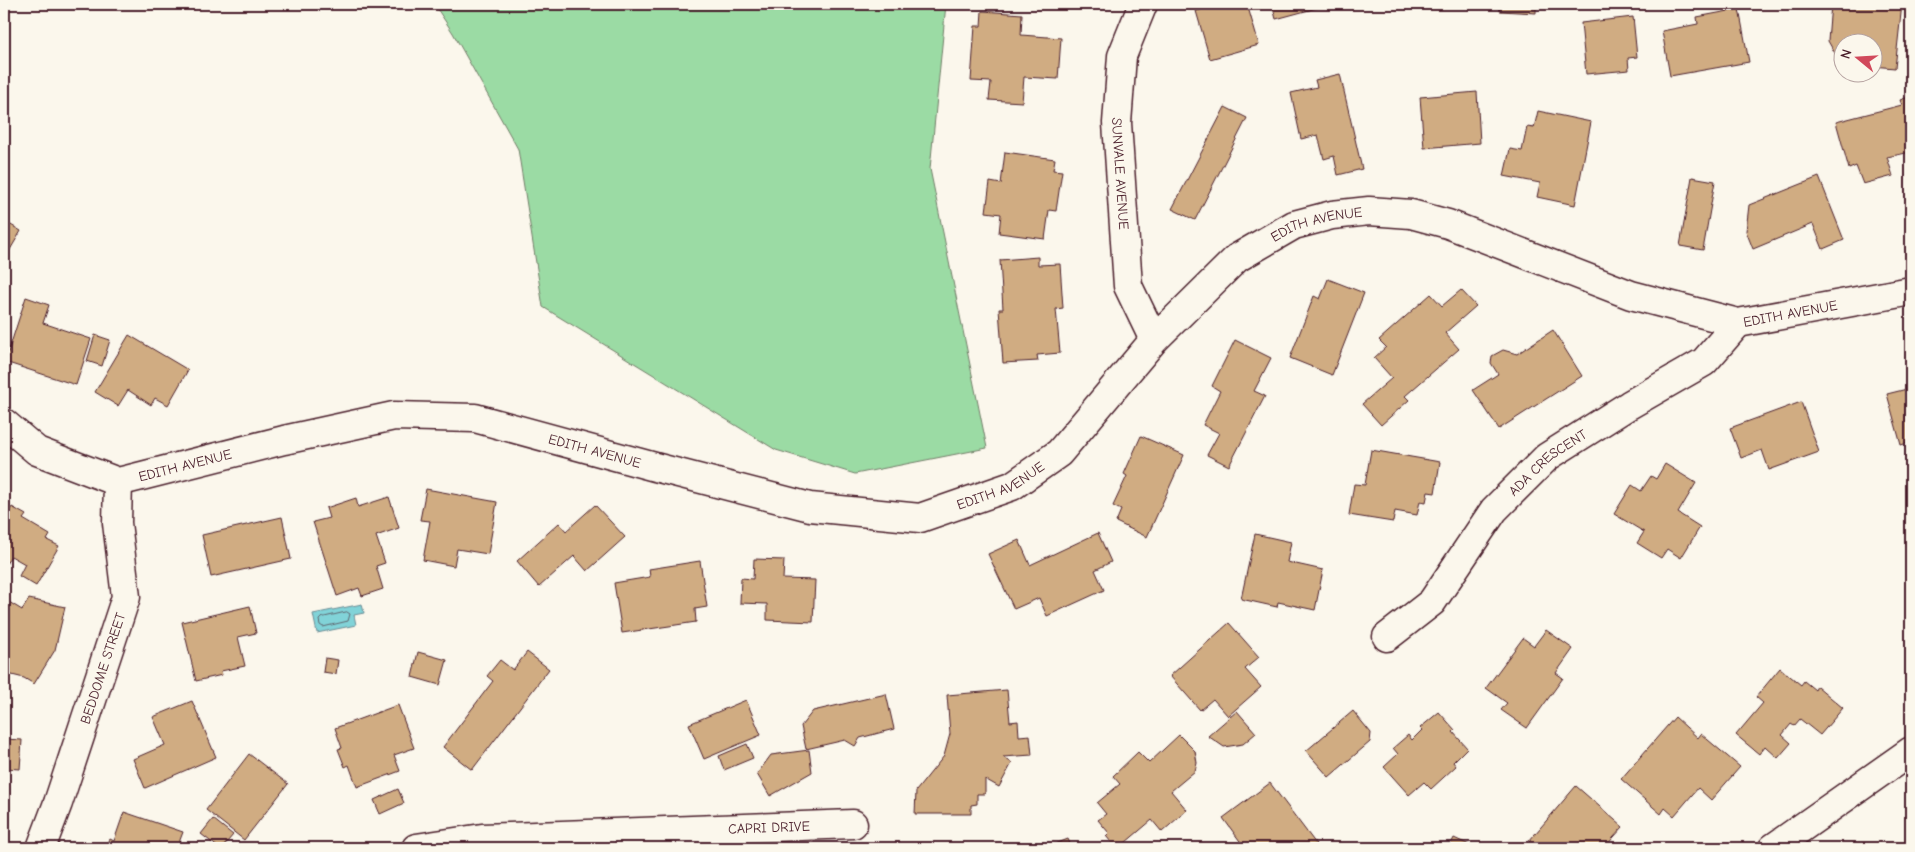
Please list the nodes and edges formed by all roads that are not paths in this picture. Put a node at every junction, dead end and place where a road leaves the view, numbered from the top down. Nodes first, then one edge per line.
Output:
1 (1143, 4) edge
2 (1911, 290) edge
3 (1738, 322) junction
4 (1154, 340) junction
5 (4, 423) edge
6 (118, 482) junction
7 (1387, 637) dead end
8 (1911, 751) edge
9 (853, 824) dead end
10 (41, 848) edge
11 (416, 848) edge
12 (1773, 848) edge

1 - 4 street, SUNVALE AVENUE
2 - 3 street, EDITH AVENUE
3 - 4 street, EDITH AVENUE
3 - 7 street, ADA CRESCENT
4 - 6 street, EDITH AVENUE
5 - 6 street, EDITH AVENUE
6 - 10 street, BEDDOME STREET
8 - 12 street
9 - 11 street, CAPRI DRIVE

